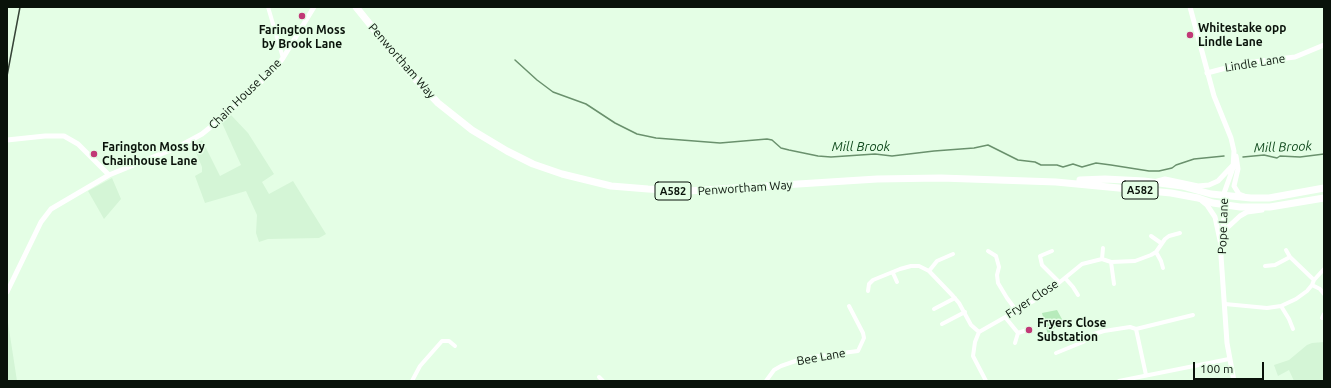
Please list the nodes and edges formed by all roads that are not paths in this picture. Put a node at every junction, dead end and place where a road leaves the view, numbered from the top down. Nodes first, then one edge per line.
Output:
1 (268, 7) edge
2 (314, 7) edge
3 (356, 7) edge
4 (1190, 7) edge
5 (1324, 45) edge
6 (283, 58) junction
7 (1207, 72) junction
8 (7, 140) edge
9 (1234, 151) junction
10 (1234, 163) junction
11 (109, 175) junction
12 (1056, 182) junction
13 (1153, 182) junction
14 (1324, 188) edge
15 (1223, 196) junction
16 (1198, 198) junction
17 (1251, 198) junction
18 (1324, 198) edge
19 (1309, 200) junction
20 (1223, 205) junction
21 (1180, 233) dead end
22 (1151, 236) dead end
23 (1223, 238) junction
24 (1161, 243) junction
25 (1103, 248) dead end
26 (1222, 248) junction
27 (1286, 250) dead end
28 (1052, 251) dead end
29 (988, 252) dead end
30 (1156, 252) junction
31 (953, 254) dead end
32 (1290, 257) junction
33 (1102, 259) junction
34 (1111, 262) junction
35 (1265, 266) dead end
36 (1162, 268) dead end
37 (1324, 269) edge
38 (929, 271) junction
39 (894, 273) junction
40 (1065, 278) junction
41 (1314, 280) junction
42 (897, 282) dead end
43 (1059, 282) junction
44 (1114, 284) dead end
45 (1312, 286) junction
46 (868, 291) dead end
47 (7, 292) edge
48 (1324, 294) edge
49 (1078, 295) dead end
50 (955, 298) junction
51 (1225, 304) junction
52 (849, 306) dead end
53 (1281, 306) junction
54 (934, 309) dead end
55 (1016, 310) junction
56 (965, 312) junction
57 (1193, 315) dead end
58 (1005, 317) junction
59 (942, 324) dead end
60 (1136, 329) junction
61 (1293, 329) dead end
62 (1024, 331) dead end
63 (979, 332) junction
64 (1018, 333) junction
65 (1015, 343) dead end
66 (455, 346) dead end
67 (1056, 353) dead end
68 (1230, 359) junction
69 (1146, 375) junction
70 (599, 377) dead end
71 (1129, 380) edge
72 (412, 381) edge
73 (603, 381) edge
74 (766, 381) edge
75 (986, 381) edge
76 (1119, 381) edge
77 (1234, 381) edge

1 - 6 street
2 - 6 street, Chain House Lane
3 - 12 highway, Penwortham Way / A582
4 - 7 street, Pope Lane
5 - 7 street, Lindle Lane
6 - 11 street, Chain House Lane
7 - 9 street, Pope Lane
8 - 11 street
9 - 10 street, Pope Lane
9 - 17 street
10 - 13 street
10 - 15 street, Pope Lane
11 - 47 street, Chain House Lane
12 - 13 highway, Penwortham Way / A582
12 - 16 highway, Penwortham Way / A582
13 - 15 highway, Penwortham Way / A582
14 - 17 highway, A582
15 - 17 highway, A582
15 - 20 street, Pope Lane
16 - 20 highway, Penwortham Way / A582
16 - 26 street
18 - 19 highway, A582
19 - 20 highway, A582
19 - 23 street
20 - 23 street, Pope Lane
21 - 24 street
22 - 24 street
23 - 26 street, Pope Lane
24 - 30 street
25 - 33 street
26 - 51 street, Pope Lane
27 - 32 street
28 - 43 street
29 - 55 street
30 - 34 street
30 - 36 street
31 - 38 street
32 - 35 street
32 - 41 street
33 - 34 street
33 - 40 street, Fryer Close
34 - 44 street
37 - 41 street
38 - 39 street
38 - 50 street
39 - 42 street
39 - 46 street
40 - 43 street, Fryer Close
40 - 49 street
41 - 45 street
43 - 55 street, Fryer Close
45 - 48 street
45 - 53 street
50 - 54 street
50 - 56 street
51 - 53 street
51 - 68 street, Pope Lane
52 - 74 street, Bee Lane
53 - 61 street
55 - 58 street, Fryer Close
56 - 59 street
56 - 63 street
57 - 60 street
58 - 63 street, Fryer Close
58 - 64 street
60 - 67 street
60 - 69 street
62 - 64 street
63 - 75 street
64 - 65 street
66 - 72 street
68 - 69 street
68 - 77 street, Pope Lane
69 - 71 street
70 - 73 street
71 - 76 street

